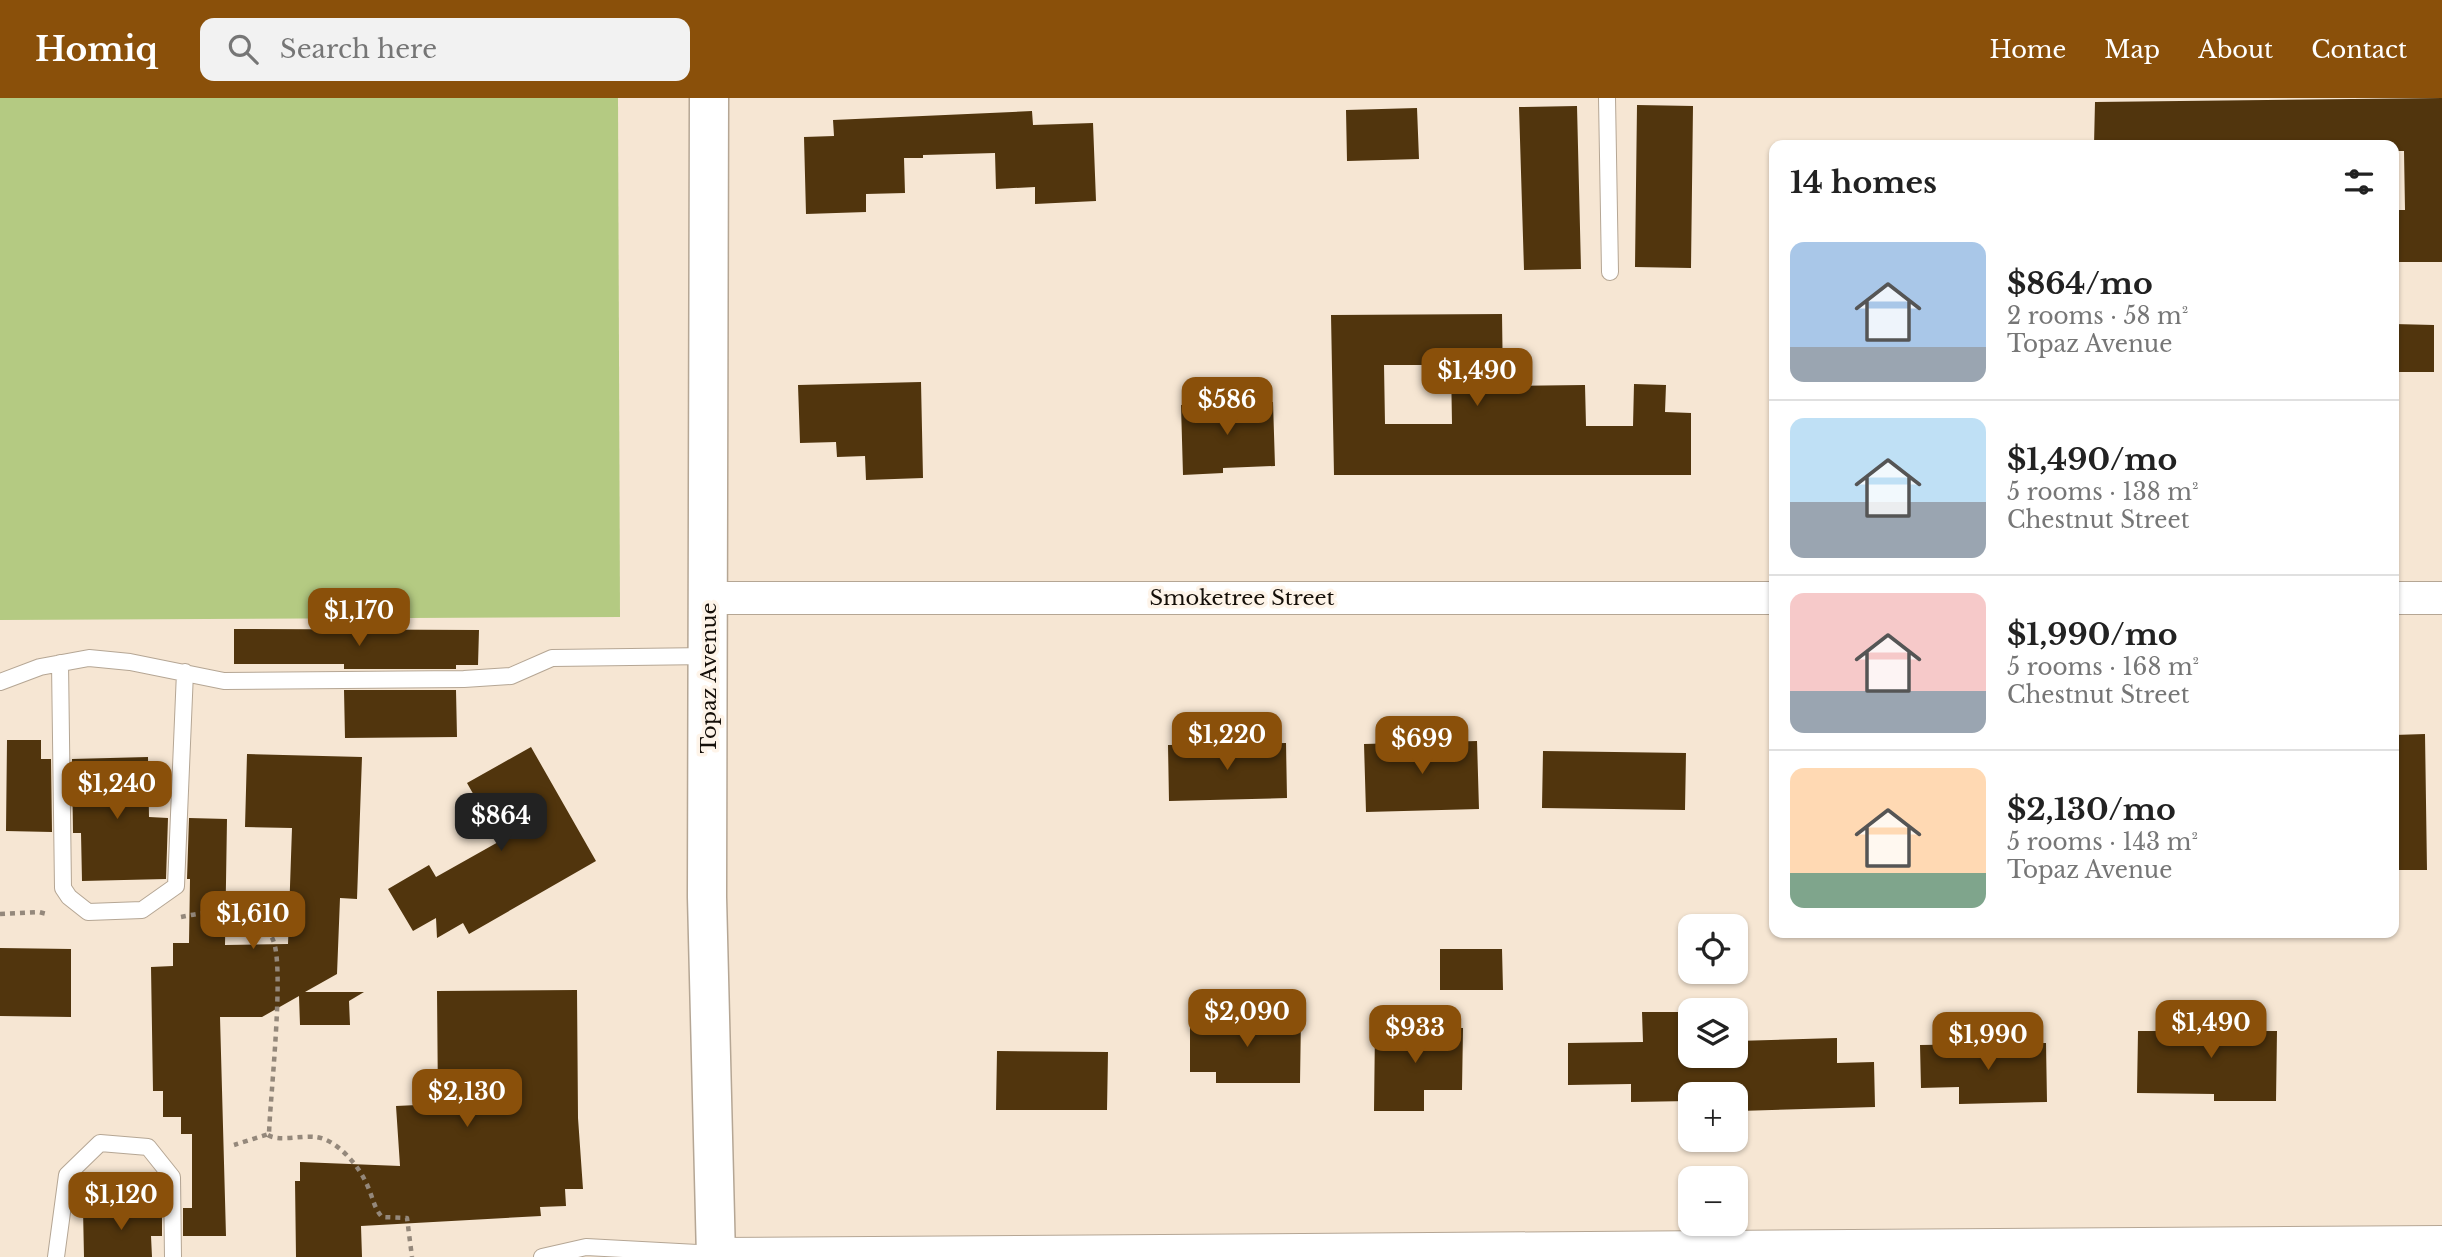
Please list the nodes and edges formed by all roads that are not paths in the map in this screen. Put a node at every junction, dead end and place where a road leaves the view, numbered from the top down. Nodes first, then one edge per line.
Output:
1 (709, 98) edge
2 (1607, 98) edge
3 (1610, 272) dead end
4 (709, 598) junction
5 (1769, 598) edge
6 (2399, 598) edge
7 (2442, 598) edge
8 (709, 656) junction
9 (60, 663) junction
10 (185, 672) junction
11 (0, 682) edge
12 (2442, 1242) edge
13 (716, 1256) edge
14 (56, 1257) edge
15 (173, 1257) edge
16 (542, 1257) edge

1 - 4 street, Topaz Avenue
2 - 3 lane
4 - 5 street, Smoketree Street
4 - 8 street, Topaz Avenue
6 - 7 street
8 - 10 lane
8 - 13 street, Topaz Avenue
9 - 10 lane
9 - 10 lane
9 - 11 lane
12 - 13 street
13 - 16 lane
14 - 15 lane

